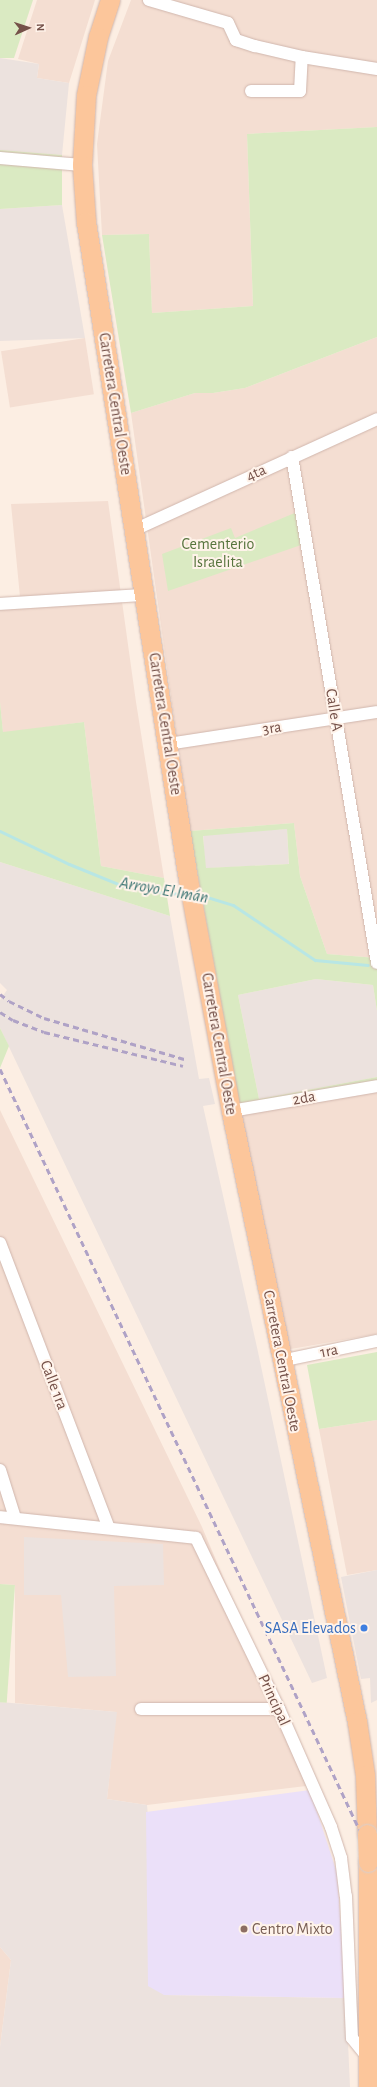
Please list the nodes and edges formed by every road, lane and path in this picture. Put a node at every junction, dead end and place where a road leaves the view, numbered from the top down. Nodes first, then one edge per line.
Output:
1 (110, 0) edge
2 (149, 0) edge
3 (302, 57) junction
4 (377, 69) edge
5 (251, 90) dead end
6 (0, 158) edge
7 (82, 165) junction
8 (377, 419) edge
9 (292, 457) junction
10 (136, 528) junction
11 (144, 596) junction
12 (0, 604) edge
13 (377, 712) edge
14 (335, 718) junction
15 (168, 744) junction
16 (377, 963) edge
17 (377, 1086) edge
18 (231, 1111) junction
19 (0, 1243) edge
20 (377, 1341) edge
21 (281, 1361) junction
22 (0, 1470) edge
23 (0, 1517) edge
24 (15, 1518) junction
25 (109, 1528) junction
26 (141, 1709) dead end
27 (279, 1709) junction
28 (368, 2058) junction
29 (368, 2087) edge

1 - 7 main road, Carretera Central Oeste
2 - 3 street
3 - 4 street
3 - 5 street
6 - 7 street
7 - 10 main road, Carretera Central Oeste
8 - 9 street, 4ta
9 - 10 street, 4ta
9 - 14 street, Calle A
10 - 11 main road, Carretera Central Oeste
11 - 12 street
11 - 15 main road, Carretera Central Oeste
13 - 14 street, 3ra
14 - 15 street, 3ra
14 - 16 street, Calle A
15 - 18 main road, Carretera Central Oeste
17 - 18 street, 2da
18 - 21 main road, Carretera Central Oeste
19 - 25 street, Calle 1ra
20 - 21 street, 1ra
21 - 28 main road, Carretera Central Oeste, bridge
22 - 24 street
23 - 24 street, Principal
24 - 25 street, Principal
25 - 27 street, Principal
26 - 27 street
27 - 28 street, Principal
28 - 29 main road, Carretera Central Oeste

